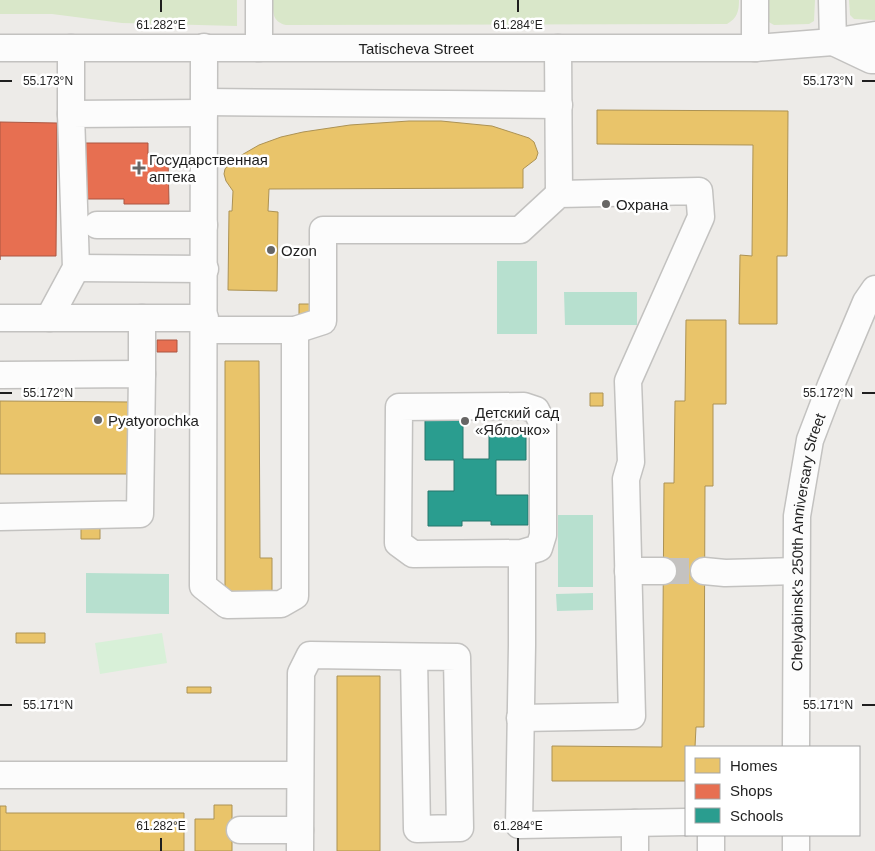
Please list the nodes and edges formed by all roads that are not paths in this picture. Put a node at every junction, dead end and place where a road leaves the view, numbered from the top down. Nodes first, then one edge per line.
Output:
1 (260, 0) edge
2 (755, 0) edge
3 (832, 0) edge
4 (875, 35) edge
5 (833, 42) junction
6 (204, 47) junction
7 (0, 48) edge
8 (71, 48) junction
9 (259, 48) junction
10 (558, 48) junction
11 (755, 48) junction
12 (875, 60) edge
13 (558, 105) junction
14 (204, 108) junction
15 (70, 114) junction
16 (559, 194) junction
17 (97, 225) dead end
18 (204, 225) junction
19 (76, 268) junction
20 (204, 269) junction
21 (875, 288) edge
22 (0, 318) edge
23 (49, 318) junction
24 (142, 318) junction
25 (204, 324) junction
26 (295, 330) junction
27 (142, 374) junction
28 (0, 375) edge
29 (0, 517) edge
30 (522, 553) junction
31 (628, 571) junction
32 (663, 571) tunnel mouth
33 (704, 571) tunnel mouth
34 (796, 571) junction
35 (414, 656) junction
36 (520, 718) junction
37 (796, 746) edge
38 (0, 775) edge
39 (300, 775) junction
40 (685, 822) edge
41 (635, 823) junction
42 (240, 830) dead end
43 (711, 836) edge
44 (796, 836) edge
45 (300, 840) edge
46 (635, 851) edge
47 (711, 851) edge
48 (796, 851) edge

1 - 9 street
2 - 11 street
3 - 5 street
4 - 5 street, Tatischeva Street
5 - 11 street, Tatischeva Street
5 - 12 street, Tatischeva Street
6 - 8 street, Tatischeva Street
6 - 9 street, Tatischeva Street
6 - 14 street
7 - 8 street, Tatischeva Street
8 - 15 street
9 - 10 street, Tatischeva Street
10 - 11 street, Tatischeva Street
10 - 13 street
13 - 14 street
13 - 16 street
14 - 15 street
14 - 18 street
15 - 19 street
16 - 26 street
16 - 31 street
17 - 18 street
18 - 20 street
19 - 20 street
19 - 23 street
20 - 25 street
21 - 34 street, Chelyabinsk's 250th Anniversary Street
22 - 23 street
23 - 24 street
24 - 25 street
24 - 27 street
25 - 26 street
25 - 26 street
27 - 28 street
27 - 29 street
30 - 30 street
30 - 36 street
31 - 32 street
31 - 36 street
33 - 34 street
34 - 37 street, Chelyabinsk's 250th Anniversary Street
35 - 35 street
35 - 39 street
36 - 41 street
38 - 39 street
39 - 45 street
40 - 41 street
41 - 46 street
42 - 45 street
43 - 47 street
44 - 48 street

